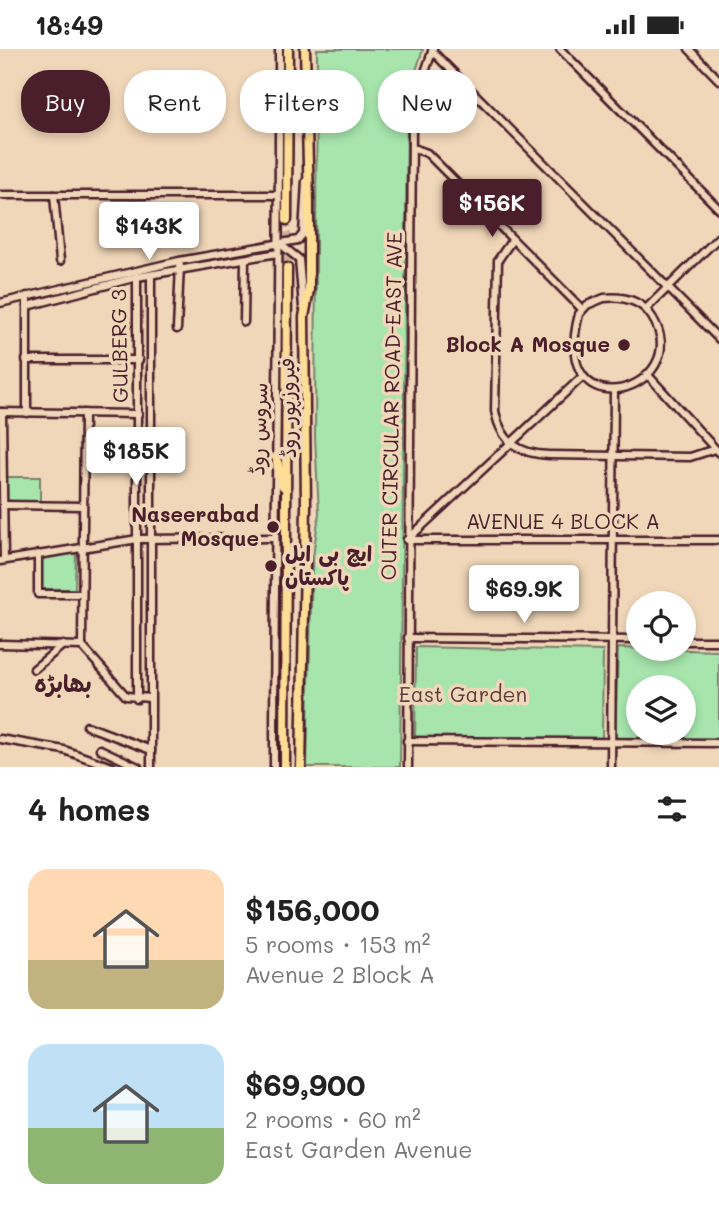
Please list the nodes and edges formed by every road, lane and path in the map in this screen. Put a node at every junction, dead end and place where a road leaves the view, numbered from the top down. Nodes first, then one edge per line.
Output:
1 (279, 49) edge
2 (288, 49) edge
3 (305, 49) edge
4 (560, 49) edge
5 (689, 49) edge
6 (433, 50) edge
7 (719, 80) edge
8 (413, 148) junction
9 (306, 176) junction
10 (0, 195) edge
11 (54, 195) junction
12 (277, 195) junction
13 (719, 209) edge
14 (287, 221) tunnel mouth
15 (719, 237) edge
16 (512, 240) junction
17 (278, 243) junction
18 (256, 247) junction
19 (234, 251) junction
20 (278, 253) junction
21 (255, 257) junction
22 (242, 260) junction
23 (60, 261) dead end
24 (179, 261) junction
25 (287, 268) tunnel mouth
26 (181, 271) junction
27 (151, 275) junction
28 (137, 277) junction
29 (668, 288) junction
30 (27, 296) junction
31 (0, 303) edge
32 (28, 306) junction
33 (582, 309) junction
34 (646, 309) junction
35 (304, 317) junction
36 (244, 322) dead end
37 (177, 329) dead end
38 (719, 339) edge
39 (139, 360) junction
40 (26, 361) junction
41 (647, 374) junction
42 (582, 377) junction
43 (614, 391) junction
44 (1, 412) edge
45 (27, 413) junction
46 (84, 413) junction
47 (138, 414) junction
48 (509, 443) junction
49 (717, 451) edge
50 (276, 457) junction
51 (612, 457) junction
52 (1, 467) edge
53 (286, 499) junction
54 (3, 505) junction
55 (83, 506) junction
56 (149, 538) junction
57 (274, 538) junction
58 (138, 539) junction
59 (611, 539) junction
60 (407, 540) junction
61 (719, 540) edge
62 (82, 547) junction
63 (38, 554) junction
64 (2, 561) edge
65 (82, 594) junction
66 (408, 638) junction
67 (611, 639) junction
68 (626, 640) edge
69 (696, 641) edge
70 (719, 641) edge
71 (0, 645) edge
72 (63, 645) junction
73 (82, 646) junction
74 (34, 669) dead end
75 (150, 698) junction
76 (137, 699) junction
77 (87, 726) dead end
78 (0, 739) edge
79 (407, 741) junction
80 (611, 743) junction
81 (719, 743) edge
82 (100, 749) dead end
83 (151, 750) junction
84 (112, 767) edge
85 (138, 767) edge
86 (151, 767) edge
87 (274, 767) edge
88 (285, 767) edge
89 (301, 767) edge
90 (408, 767) edge
91 (611, 767) edge

1 - 12 street, سروس روڈ
2 - 14 main road
3 - 9 main road, فیروزپور روڈ
4 - 13 street
5 - 7 street
6 - 8 street, OUTER CIRCULAR ROAD-EAST AVE
6 - 29 street
8 - 16 street
8 - 60 street, OUTER CIRCULAR ROAD-EAST AVE
9 - 17 street
9 - 35 main road, فیروزپور روڈ
10 - 11 street
11 - 12 street
11 - 23 street
12 - 17 street, سروس روڈ
15 - 29 street
16 - 33 street
16 - 48 street
17 - 18 street
17 - 20 street, سروس روڈ
17 - 35 street
18 - 19 street
18 - 21 street
19 - 22 street
19 - 24 street
20 - 21 street
20 - 50 street, سروس روڈ
21 - 22 street
22 - 26 street
22 - 36 street
24 - 26 street
24 - 30 street
25 - 53 main road, فیروزپور روڈ
26 - 27 street
26 - 37 street
27 - 28 street
27 - 56 street
28 - 32 street
28 - 39 street, GULBERG 3
29 - 34 street
29 - 38 street
30 - 31 street
30 - 32 street
32 - 40 street
33 - 34 street
33 - 42 street
34 - 41 street
35 - 89 main road, فیروزپور روڈ
39 - 40 street
39 - 47 street, GULBERG 3
40 - 45 street
41 - 43 street
41 - 49 street
42 - 43 street
42 - 48 street
43 - 51 street
44 - 45 street
44 - 52 street
45 - 46 street
46 - 47 street
46 - 55 street
47 - 58 street, GULBERG 3
48 - 51 street
48 - 60 street
49 - 51 street
50 - 53 main road
50 - 57 street, سروس روڈ
51 - 59 street
52 - 54 street
53 - 88 main road, فیروزپور روڈ
54 - 55 street
54 - 64 street
55 - 62 street
56 - 57 street
56 - 58 street
56 - 75 street
57 - 87 street, سروس روڈ
58 - 62 street
58 - 76 street, GULBERG 3
59 - 60 street, AVENUE 4 BLOCK A
59 - 61 street, AVENUE 4 BLOCK A
59 - 67 street
60 - 66 street, OUTER CIRCULAR ROAD-EAST AVE
62 - 63 street
62 - 65 street
63 - 64 street
63 - 65 street
65 - 73 street
66 - 67 street
66 - 79 street, OUTER CIRCULAR ROAD-EAST AVE
67 - 68 street
67 - 80 street
69 - 70 street
71 - 72 street
72 - 73 street
72 - 74 street
73 - 76 street
75 - 76 street
75 - 83 street
77 - 83 street
78 - 84 street
79 - 80 street
79 - 90 street, OUTER CIRCULAR ROAD-EAST AVE
80 - 81 street
80 - 91 street
82 - 85 street
83 - 86 street

